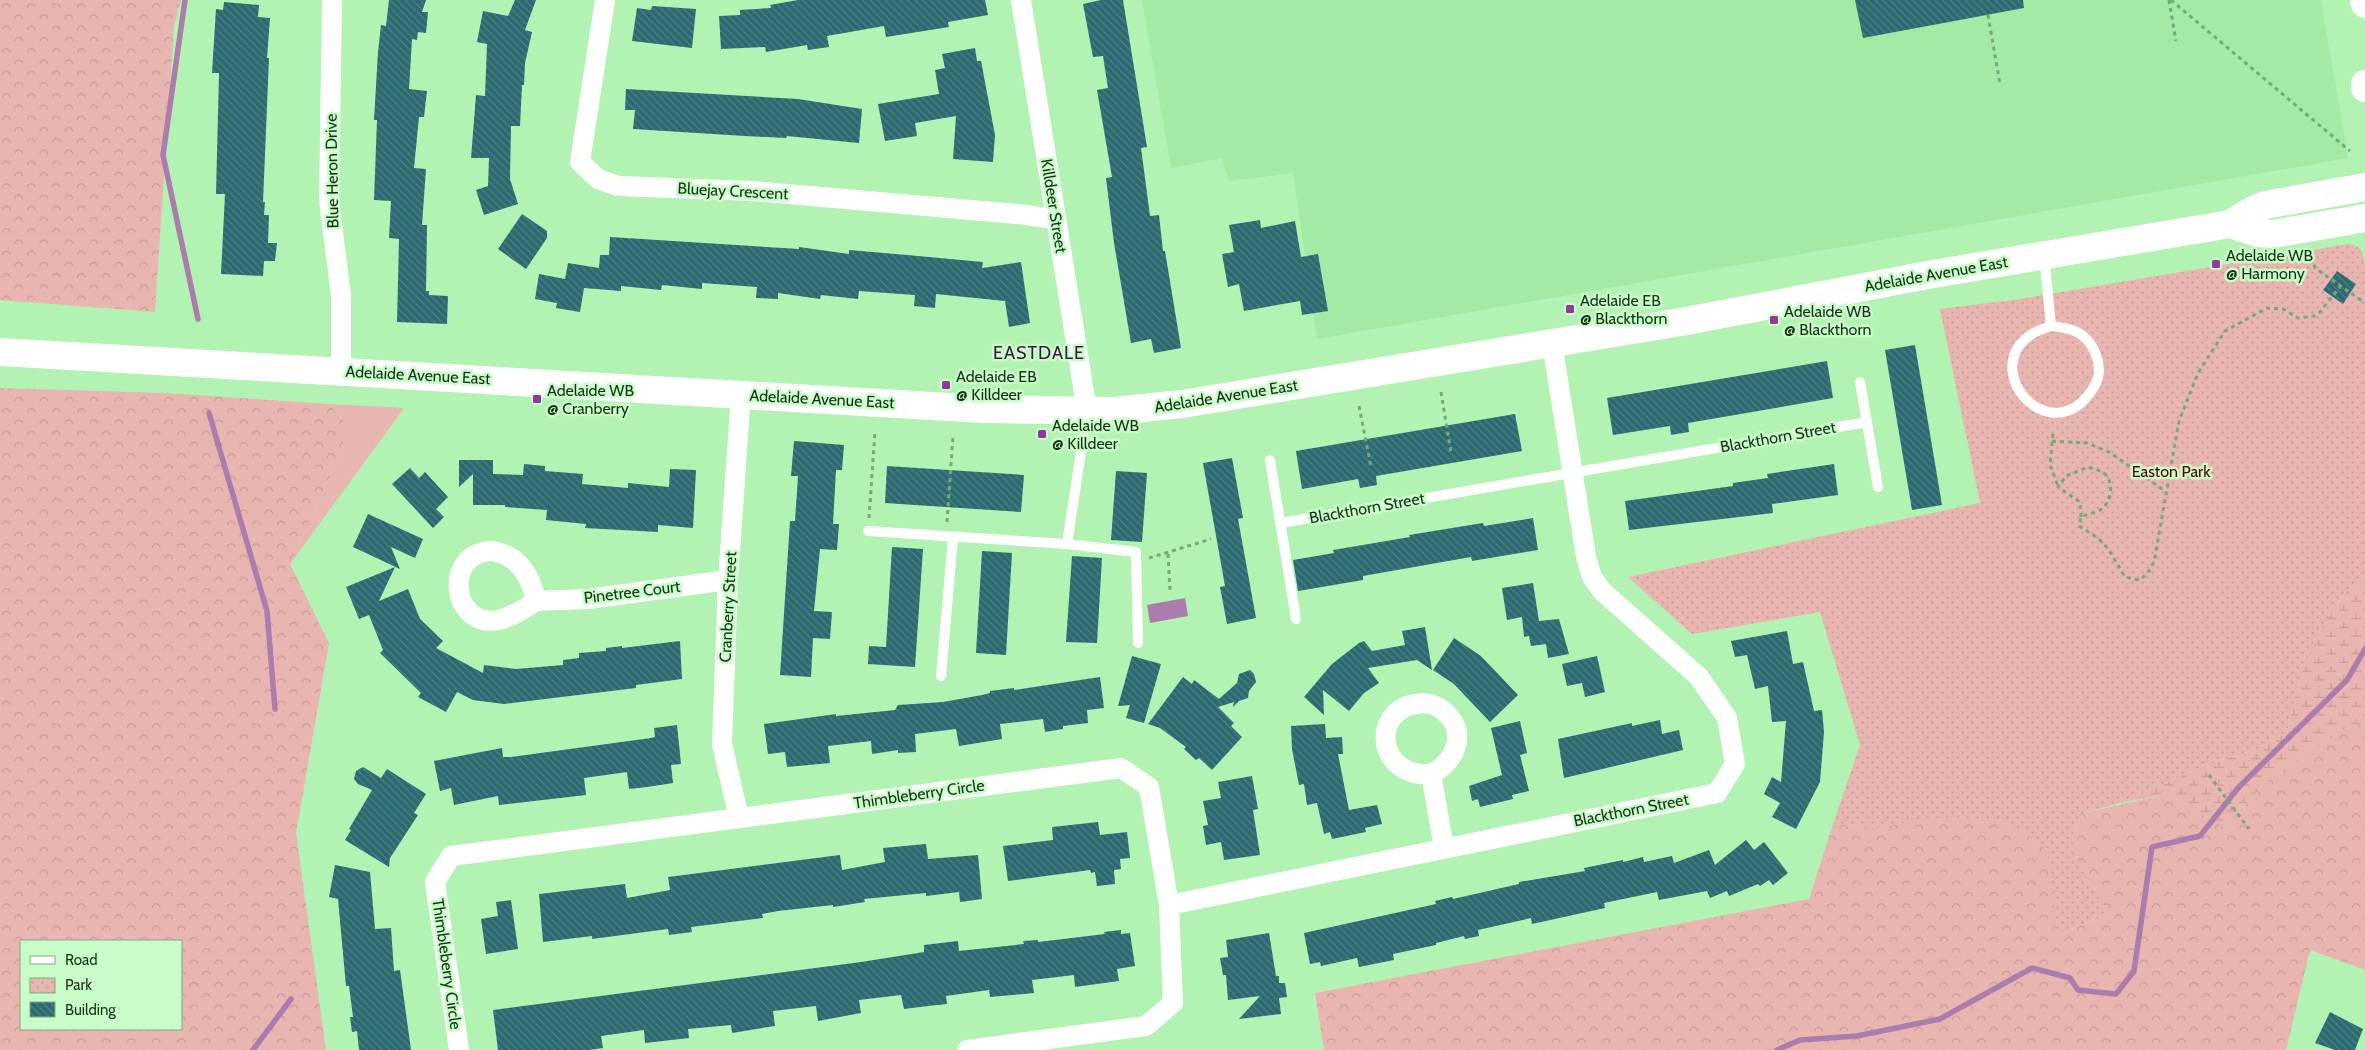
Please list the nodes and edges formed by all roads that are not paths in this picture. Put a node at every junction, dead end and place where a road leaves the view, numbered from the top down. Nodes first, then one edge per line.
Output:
1 (332, 0) edge
2 (605, 0) edge
3 (1022, 0) edge
4 (2364, 0) edge
5 (2365, 4) edge
6 (2365, 84) edge
7 (2365, 88) edge
8 (2365, 187) edge
9 (2365, 218) edge
10 (1056, 219) junction
11 (2230, 224) junction
12 (2044, 255) junction
13 (2051, 326) junction
14 (1552, 343) junction
15 (0, 352) edge
16 (341, 371) junction
17 (1860, 382) dead end
18 (741, 394) junction
19 (1087, 412) junction
20 (1867, 422) junction
21 (1270, 460) dead end
22 (1572, 472) junction
23 (1878, 487) dead end
24 (1280, 523) junction
25 (868, 531) road end
26 (949, 538) junction
27 (1066, 544) junction
28 (728, 580) junction
29 (536, 601) dead end
30 (1296, 619) dead end
31 (1138, 642) dead end
32 (941, 676) dead end
33 (1431, 774) dead end
34 (739, 818) junction
35 (1444, 848) junction
36 (1170, 905) junction
37 (460, 1050) edge
38 (967, 1050) edge

1 - 16 street, Blue Heron Drive
2 - 10 street, Bluejay Crescent
3 - 10 street, Killdeer Street
4 - 5 main road
6 - 7 main road
8 - 11 main road, Adelaide Avenue East
9 - 11 main road, Adelaide Avenue East
10 - 19 street, Killdeer Street
11 - 12 main road, Adelaide Avenue East
12 - 13 lane
12 - 14 main road, Adelaide Avenue East
13 - 13 lane
14 - 19 main road, Adelaide Avenue East
14 - 22 street, Blackthorn Street
15 - 16 main road, Adelaide Avenue East
16 - 18 main road, Adelaide Avenue East
17 - 20 lane
18 - 19 main road, Adelaide Avenue East
18 - 28 street, Cranberry Street
19 - 27 lane
20 - 22 lane, Blackthorn Street
20 - 23 lane
21 - 24 lane
22 - 24 lane, Blackthorn Street
22 - 35 street, Blackthorn Street
24 - 30 lane
25 - 26 lane
26 - 27 lane
26 - 32 lane
27 - 31 lane
28 - 29 street, Pinetree Court
28 - 34 street, Cranberry Street
33 - 35 street
34 - 36 street, Thimbleberry Circle
34 - 37 street, Thimbleberry Circle
35 - 36 street, Blackthorn Street
36 - 38 street, Thimbleberry Circle

